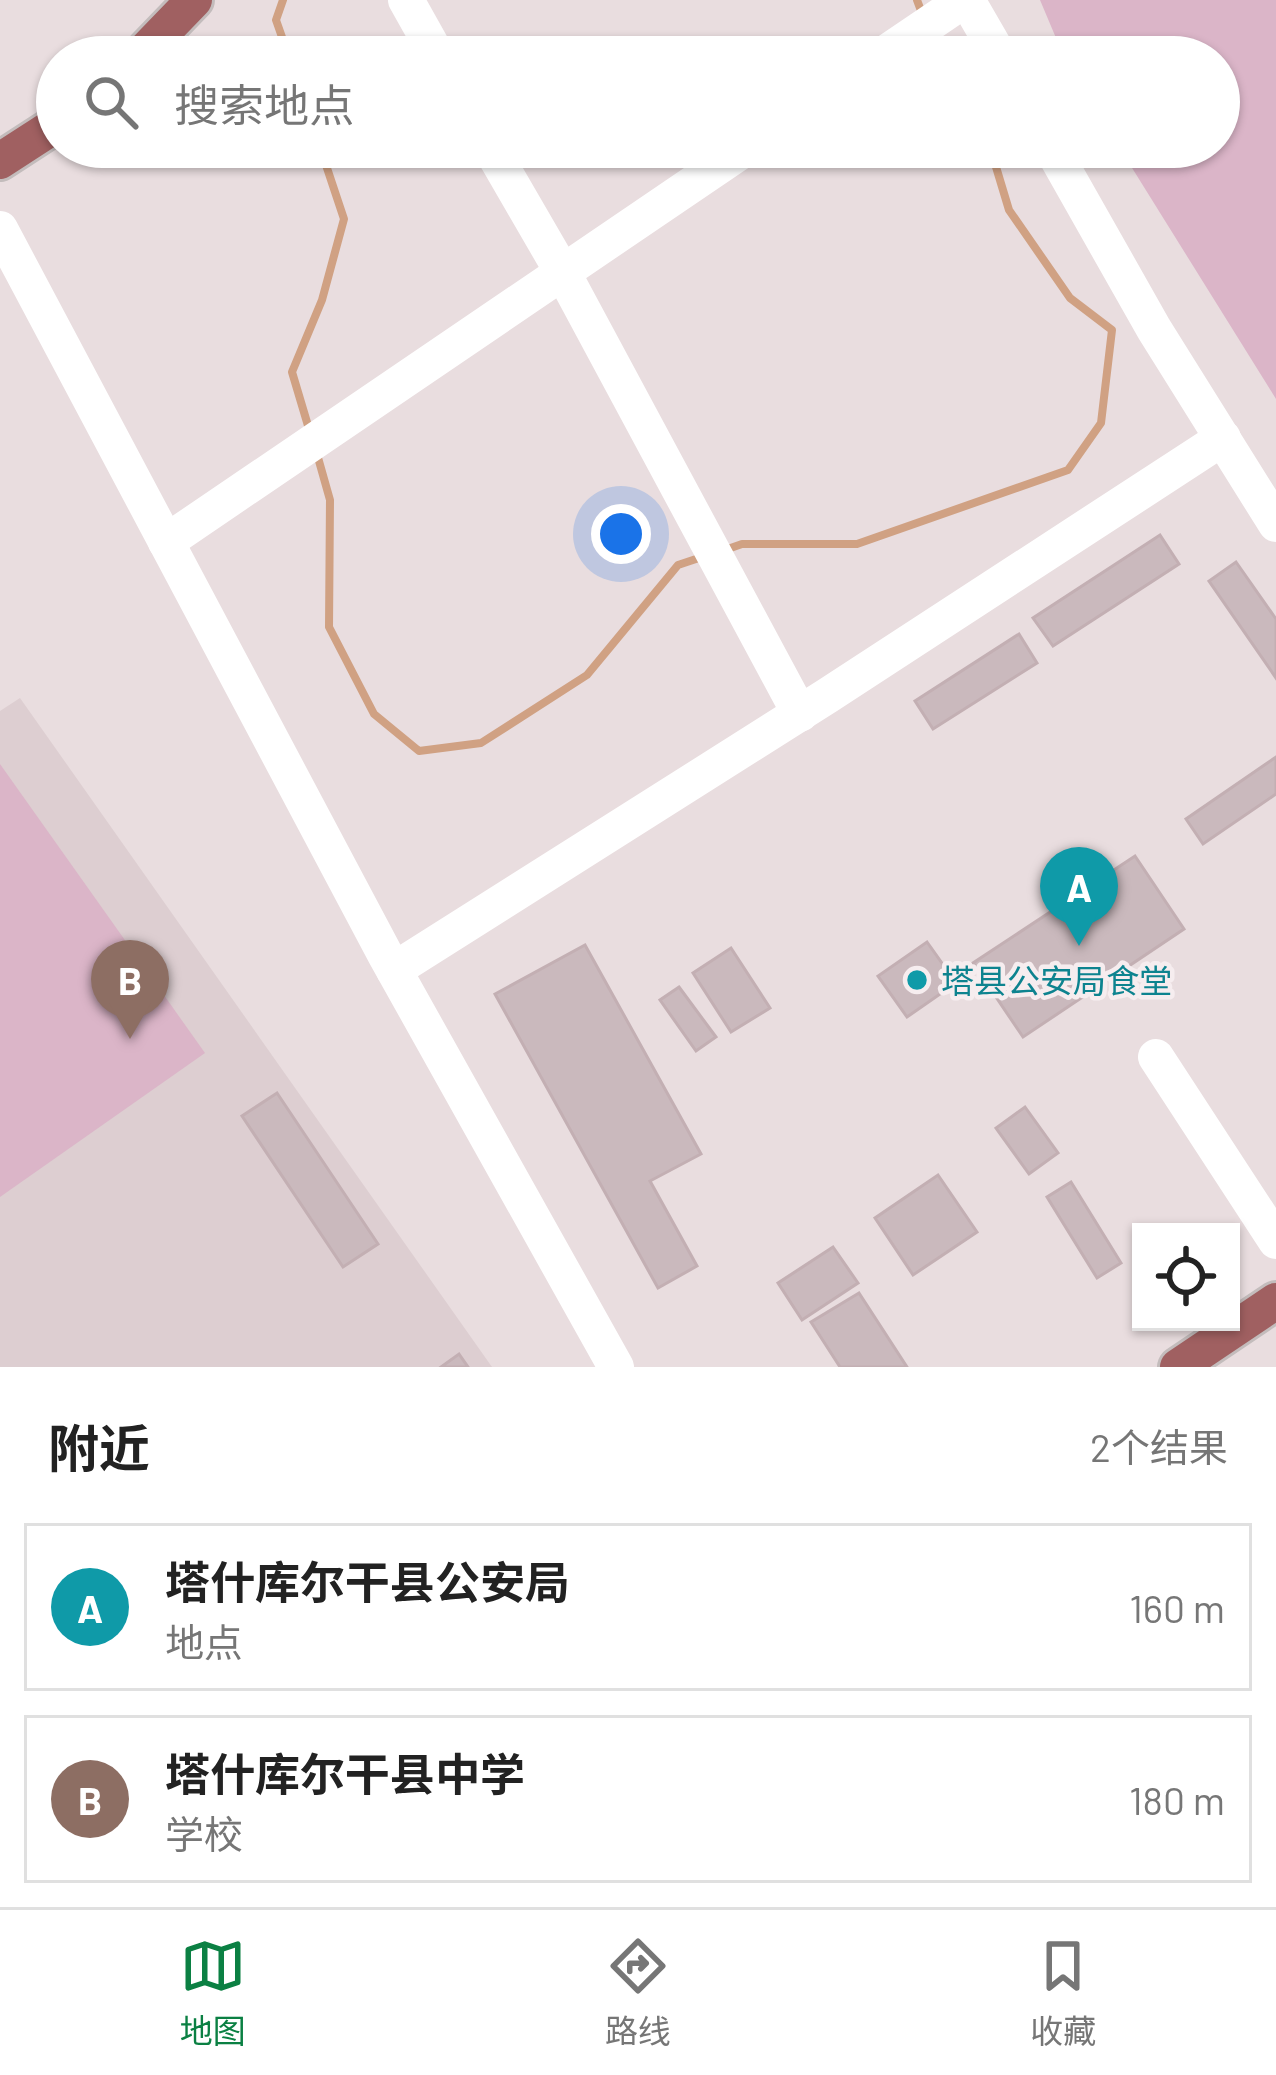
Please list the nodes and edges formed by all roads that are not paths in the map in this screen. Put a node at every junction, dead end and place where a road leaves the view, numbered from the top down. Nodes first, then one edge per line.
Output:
1 (194, 0) edge
2 (406, 0) edge
3 (965, 0) edge
4 (159, 36) edge
5 (426, 36) edge
6 (911, 36) edge
7 (987, 36) edge
8 (36, 138) edge
9 (0, 161) edge
10 (502, 168) edge
11 (716, 168) edge
12 (1063, 168) edge
13 (0, 229) edge
14 (563, 273) junction
15 (1222, 438) junction
16 (1276, 524) edge
17 (166, 542) junction
18 (800, 714) junction
19 (394, 970) junction
20 (1156, 1058) dead end
21 (1276, 1241) edge
22 (1276, 1301) edge
23 (1196, 1362) edge
24 (616, 1367) edge

1 - 4 main road
2 - 5 street
3 - 6 street
3 - 7 street
8 - 9 main road
10 - 14 street
11 - 14 street
12 - 15 street
13 - 17 street
14 - 17 street
14 - 18 street
15 - 16 street
15 - 18 street
17 - 19 street
18 - 19 street
19 - 24 street
20 - 21 street
22 - 23 main road

